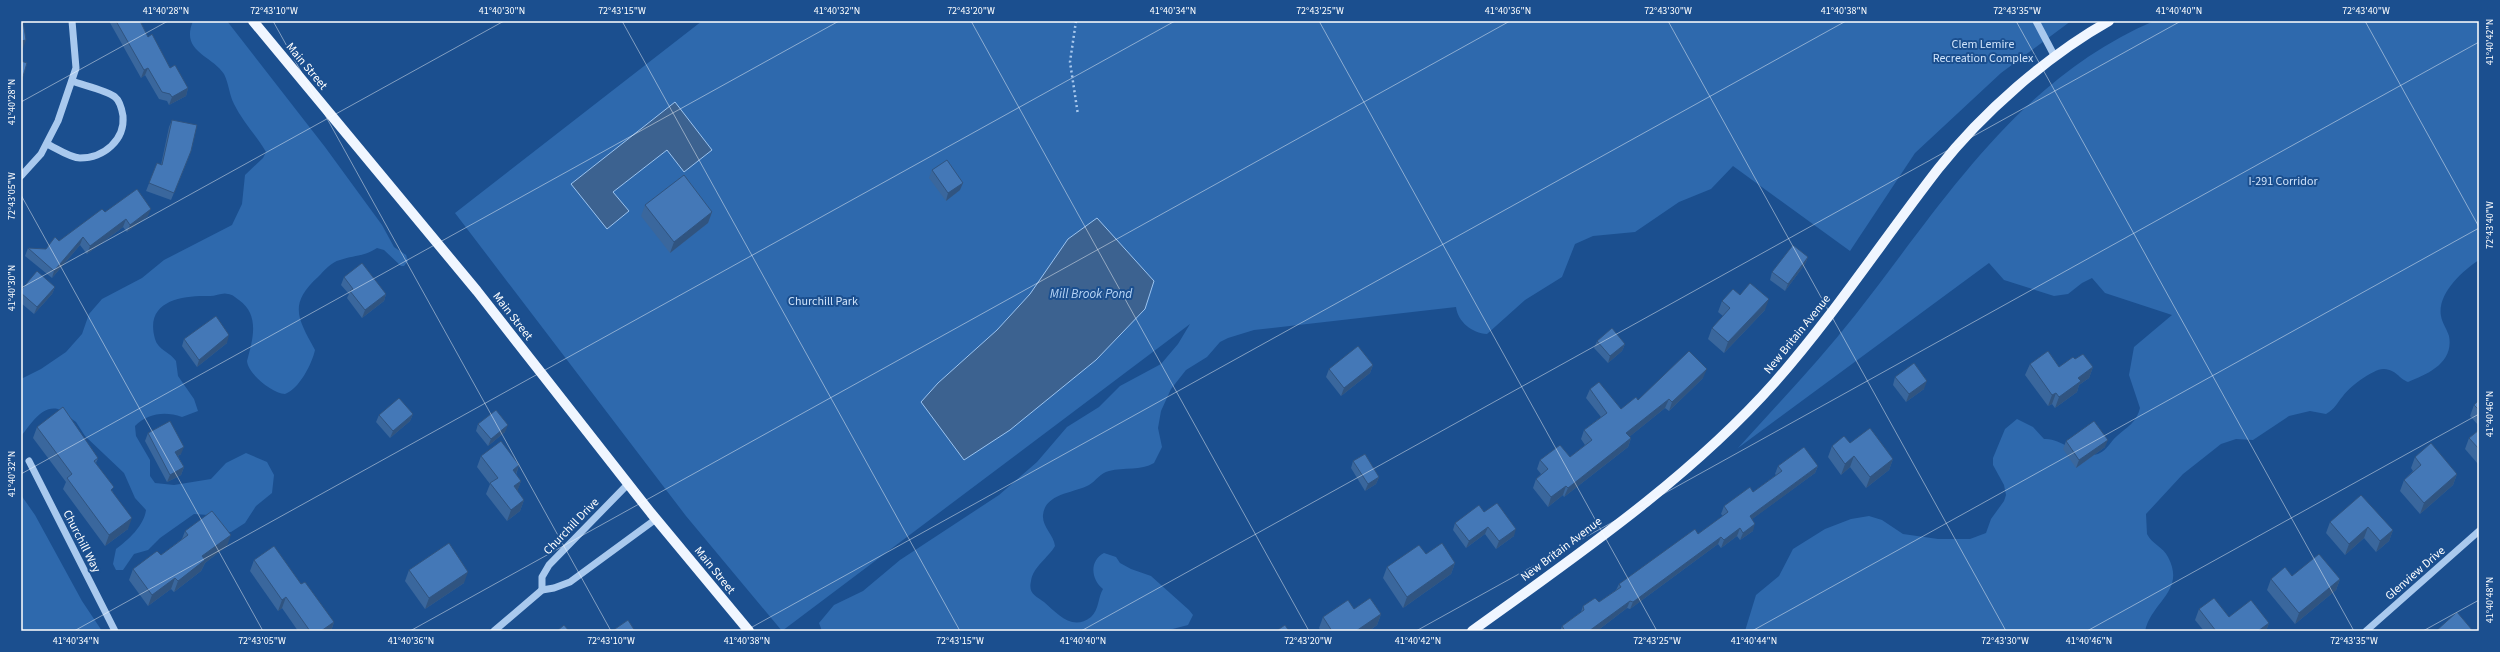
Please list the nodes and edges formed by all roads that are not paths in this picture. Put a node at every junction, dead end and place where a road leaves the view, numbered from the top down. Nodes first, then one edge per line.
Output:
1 (72, 21) edge
2 (253, 21) edge
3 (2036, 21) edge
4 (2109, 21) edge
5 (2056, 57) junction
6 (72, 81) junction
7 (47, 144) junction
8 (21, 176) edge
9 (29, 461) dead end
10 (628, 484) junction
11 (656, 519) junction
12 (2479, 531) edge
13 (542, 590) junction
14 (115, 631) edge
15 (494, 631) edge
16 (749, 631) edge
17 (1472, 631) edge
18 (2366, 631) edge

1 - 6 street
2 - 10 main road, Main Street
3 - 5 street
4 - 5 main road, New Britain Avenue
5 - 17 main road, New Britain Avenue
6 - 7 street
6 - 7 street
7 - 8 street
9 - 14 street, Churchill Way
10 - 11 main road, Main Street
10 - 13 street, Churchill Drive
11 - 13 street
11 - 16 main road, Main Street
12 - 18 street, Glenview Drive
13 - 15 street

